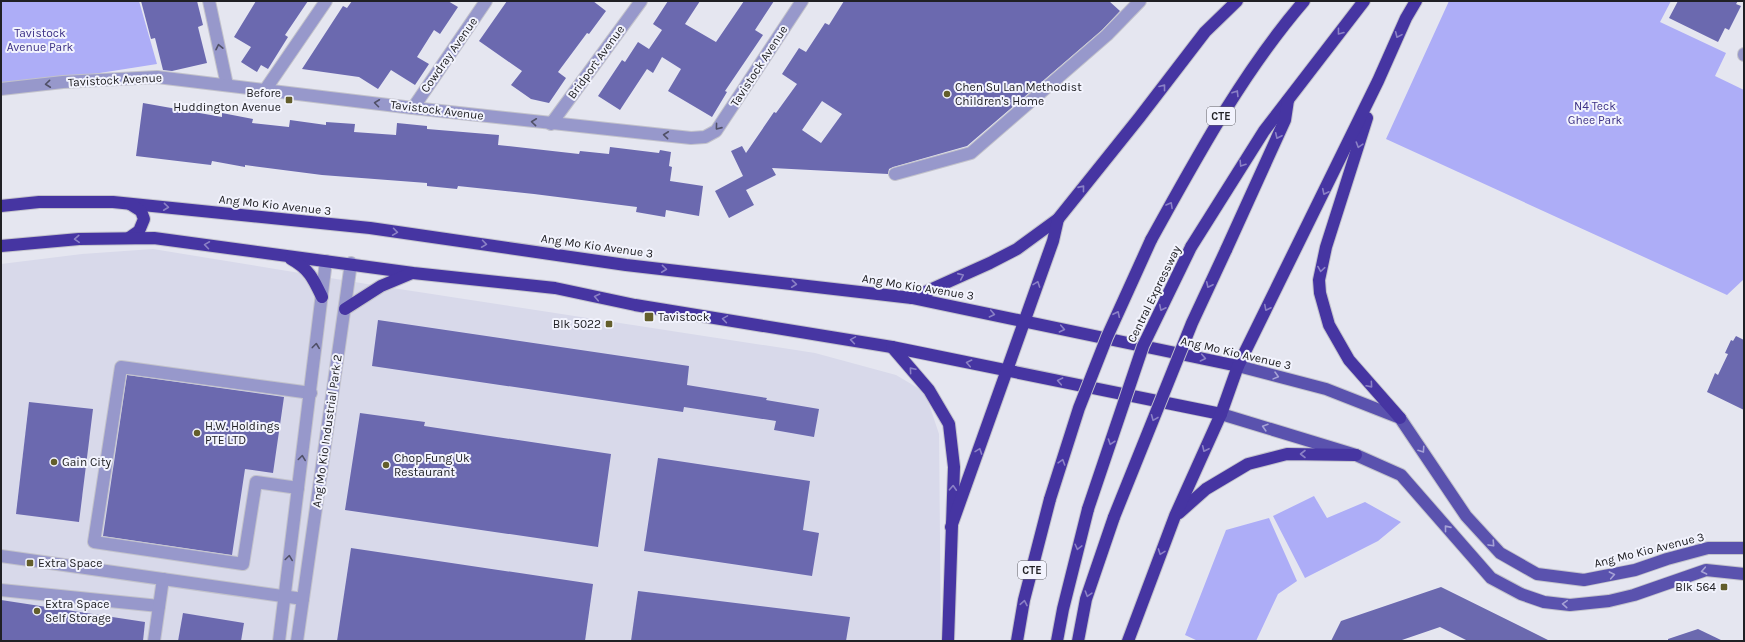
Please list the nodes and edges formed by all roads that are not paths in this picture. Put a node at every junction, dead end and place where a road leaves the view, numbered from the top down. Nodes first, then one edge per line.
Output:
1 (209, 1) edge
2 (326, 1) edge
3 (486, 1) edge
4 (641, 1) edge
5 (802, 1) edge
6 (1140, 1) edge
7 (1237, 1) edge
8 (1304, 1) edge
9 (1364, 1) edge
10 (1416, 1) edge
11 (1378, 81) junction
12 (227, 85) junction
13 (1, 89) edge
14 (265, 90) junction
15 (1288, 98) junction
16 (413, 108) junction
17 (551, 124) junction
18 (895, 174) dead end
19 (130, 204) junction
20 (1, 206) edge
21 (1058, 219) junction
22 (129, 238) junction
23 (1, 246) edge
24 (285, 256) junction
25 (326, 261) junction
26 (351, 263) junction
27 (413, 272) junction
28 (322, 297) junction
29 (912, 298) junction
30 (344, 309) junction
31 (1024, 321) junction
32 (892, 347) junction
33 (1238, 366) junction
34 (1008, 370) junction
35 (311, 393) junction
36 (1221, 414) junction
37 (1400, 418) junction
38 (1356, 455) junction
39 (298, 488) junction
40 (1175, 516) junction
41 (951, 527) junction
42 (1744, 548) edge
43 (1, 556) edge
44 (1744, 574) edge
45 (163, 579) junction
46 (1, 590) edge
47 (284, 596) junction
48 (303, 599) junction
49 (159, 606) junction
50 (154, 641) edge
51 (279, 641) edge
52 (297, 641) edge
53 (948, 641) edge
54 (1017, 641) edge
55 (1057, 641) edge
56 (1078, 641) edge
57 (1128, 641) edge

12 -> 1 street
2 - 14 street
3 - 16 street, Cowdray Avenue
4 - 17 street, Bridport Avenue
5 -> 17 street, Tavistock Avenue
6 - 18 street
21 -> 7 highway
54 -> 8 highway, Central Expressway / CTE, bridge
9 -> 15 highway, Central Expressway
10 -> 11 highway
11 -> 33 highway
11 -> 37 highway
12 -> 13 street, Tavistock Avenue
12 - 14 street, Tavistock Avenue
16 -> 14 street, Tavistock Avenue
15 -> 55 highway, Central Expressway, bridge
15 -> 56 highway, bridge
17 -> 16 street, Tavistock Avenue
19 - 20 highway, Ang Mo Kio Avenue 3
19 - 22 highway
19 -> 29 highway, Ang Mo Kio Avenue 3
29 -> 21 highway
31 -> 21 highway
22 -> 23 highway
24 -> 22 highway
24 - 25 highway
24 - 28 highway
25 - 26 highway
25 - 28 street, Ang Mo Kio Industrial Park 2
26 - 27 highway
26 - 30 street, Ang Mo Kio Industrial Park 2
27 - 30 highway
32 -> 27 highway
35 -> 28 street, Ang Mo Kio Industrial Park 2
29 -> 31 highway, Ang Mo Kio Avenue 3
30 - 48 street, Ang Mo Kio Industrial Park 2
31 -> 33 highway, Ang Mo Kio Avenue 3
31 - 34 highway
34 -> 32 highway
41 -> 32 highway
33 - 36 highway
33 -> 37 main road, Ang Mo Kio Avenue 3
36 -> 34 highway
41 -> 34 highway
39 -> 35 street, Ang Mo Kio Industrial Park 2
35 - 39 street
38 -> 36 main road
36 -> 40 highway
37 -> 42 main road, Ang Mo Kio Avenue 3
38 -> 40 highway
44 -> 38 main road
47 -> 39 street, Ang Mo Kio Industrial Park 2
40 -> 57 highway
41 - 53 highway
43 - 45 street
45 - 47 street
45 - 49 street
46 - 49 street
47 - 48 street
47 - 51 street, Ang Mo Kio Industrial Park 2
48 - 52 street, Ang Mo Kio Industrial Park 2
49 - 50 street

